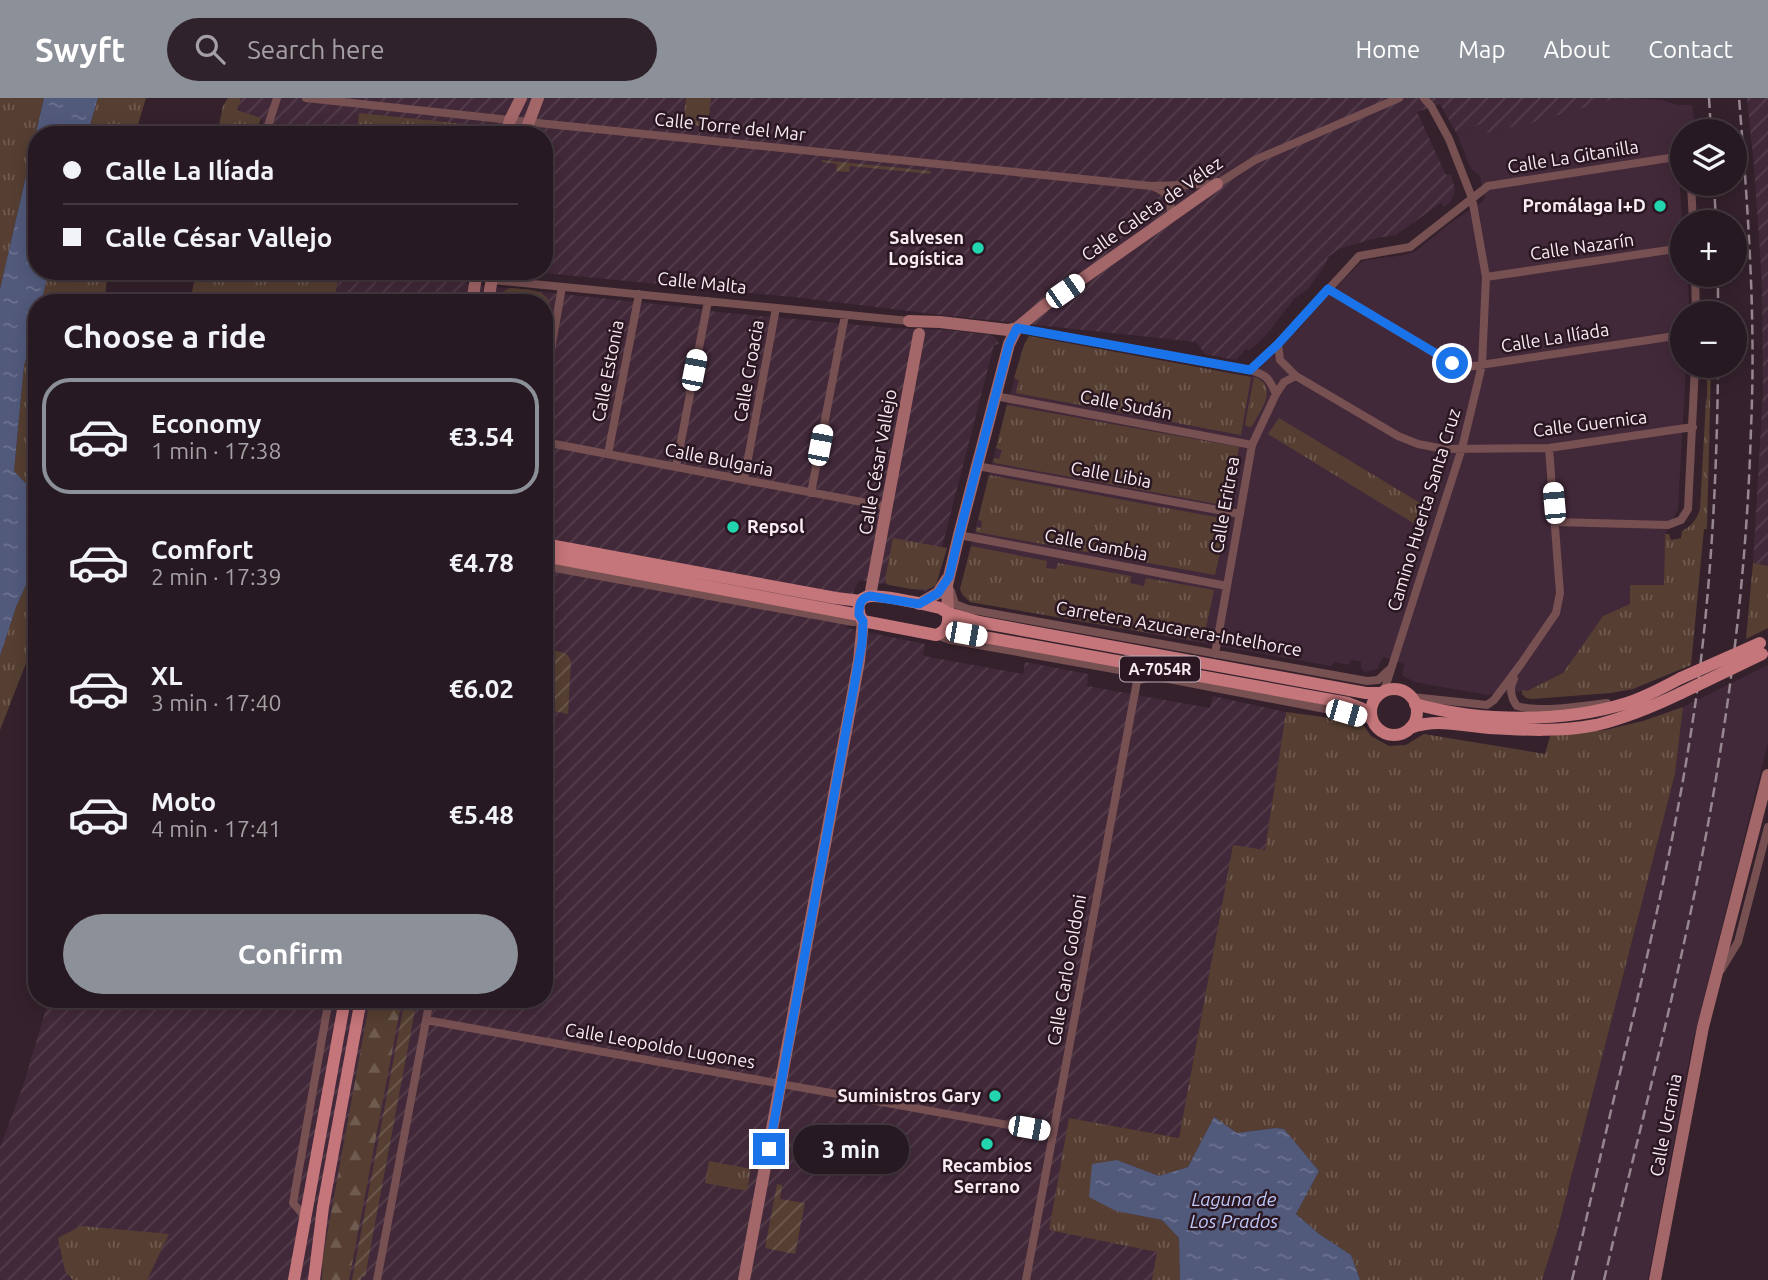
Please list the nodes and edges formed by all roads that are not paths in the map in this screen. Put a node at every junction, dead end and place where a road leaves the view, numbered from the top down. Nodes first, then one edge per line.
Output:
1 (277, 98) edge
2 (306, 98) edge
3 (521, 98) edge
4 (538, 98) edge
5 (1399, 98) edge
6 (1424, 98) edge
7 (510, 120) junction
8 (268, 126) edge
9 (508, 126) edge
10 (521, 126) edge
11 (527, 126) edge
12 (553, 131) edge
13 (1670, 158) edge
14 (1217, 184) junction
15 (1152, 186) junction
16 (1472, 198) junction
17 (1171, 216) junction
18 (1670, 250) edge
19 (1486, 277) junction
20 (517, 280) edge
21 (562, 287) junction
22 (1328, 289) junction
23 (639, 294) junction
24 (708, 301) junction
25 (776, 308) junction
26 (845, 315) junction
27 (909, 321) junction
28 (940, 322) junction
29 (1017, 328) junction
30 (919, 334) junction
31 (1670, 337) edge
32 (553, 338) edge
33 (1278, 344) junction
34 (1482, 365) junction
35 (1250, 370) junction
36 (1296, 376) junction
37 (1695, 378) edge
38 (1276, 394) junction
39 (995, 396) junction
40 (1693, 427) junction
41 (553, 444) edge
42 (1252, 445) junction
43 (1462, 448) junction
44 (1549, 448) junction
45 (608, 454) junction
46 (976, 466) junction
47 (676, 467) junction
48 (744, 480) junction
49 (811, 493) junction
50 (888, 507) junction
51 (1240, 514) junction
52 (1555, 522) junction
53 (959, 535) junction
54 (553, 546) edge
55 (553, 558) edge
56 (553, 568) edge
57 (949, 577) junction
58 (1227, 586) junction
59 (865, 598) junction
60 (919, 604) junction
61 (948, 613) junction
62 (999, 614) junction
63 (861, 618) junction
64 (966, 618) junction
65 (941, 633) junction
66 (1765, 648) edge
67 (1214, 654) junction
68 (1521, 664) junction
69 (1392, 667) junction
70 (1153, 676) junction
71 (1353, 679) junction
72 (1382, 692) junction
73 (1414, 701) junction
74 (1620, 705) junction
75 (1372, 718) junction
76 (1410, 728) junction
77 (1768, 775) edge
78 (1768, 827) edge
79 (1716, 979) junction
80 (327, 1008) edge
81 (343, 1008) edge
82 (359, 1008) edge
83 (428, 1008) edge
84 (426, 1020) junction
85 (781, 1084) junction
86 (1053, 1133) junction
87 (305, 1217) junction
88 (294, 1280) edge
89 (314, 1280) edge
90 (377, 1280) edge
91 (744, 1280) edge
92 (1026, 1280) edge
93 (1655, 1280) edge

1 - 8 street
2 - 7 street, Calle Torre del Mar
3 - 7 street
4 - 11 street
5 - 14 street, Calle Caleta de Vélez
6 - 16 street, Camino Huerta Santa Cruz
7 - 9 street
7 - 10 street, Calle Torre del Mar
12 - 15 street, Calle Torre del Mar
13 - 16 street, Calle La Gitanilla
14 - 15 street, Calle Torre del Mar
14 - 17 street, Calle Caleta de Vélez
15 - 17 street
16 - 19 street, Camino Huerta Santa Cruz
16 - 22 street
17 - 29 street, Calle Caleta de Vélez
18 - 19 street, Calle Nazarín
19 - 34 street, Camino Huerta Santa Cruz
20 - 21 street, Calle Malta
21 - 23 street, Calle Malta
21 - 32 street
22 - 33 street
22 - 34 street, Calle La Ilíada
23 - 24 street, Calle Malta
23 - 45 street, Calle Estonia
24 - 25 street, Calle Malta
24 - 47 street
25 - 26 street, Calle Malta
25 - 48 street, Calle Croacia
26 - 27 street, Calle Malta
26 - 49 street
27 - 28 street, Calle Malta
27 - 30 street
28 - 29 street, Calle Malta
28 - 30 street
29 - 35 street
29 - 39 street, Calle Caleta de Vélez
30 - 50 street, Calle César Vallejo
31 - 34 street, Calle La Ilíada
33 - 35 street
33 - 36 street, Calle Guernica
34 - 43 street, Camino Huerta Santa Cruz
35 - 38 street
36 - 38 street, Calle Eritrea
36 - 43 street, Calle Guernica
37 - 40 street
38 - 42 street, Calle Eritrea
39 - 42 street, Calle Sudán
39 - 46 street, Calle Caleta de Vélez
40 - 44 street, Calle Guernica
40 - 52 street
41 - 45 street, Calle Bulgaria
42 - 51 street, Calle Eritrea
43 - 44 street, Calle Guernica
43 - 69 street, Camino Huerta Santa Cruz
44 - 52 street
45 - 47 street, Calle Bulgaria
46 - 51 street, Calle Libia
46 - 53 street, Calle Caleta de Vélez
47 - 48 street, Calle Bulgaria
48 - 49 street, Calle Bulgaria
49 - 50 street, Calle Bulgaria
50 - 59 street, Calle César Vallejo
51 - 58 street, Calle Eritrea
52 - 68 street
53 - 57 street, Calle Caleta de Vélez
53 - 58 street, Calle Gambia
54 - 59 main road
55 - 63 main road
56 - 63 street
57 - 60 street
57 - 61 street, Calle Caleta de Vélez
57 - 62 street, Carretera Azucarera-Intelhorce
58 - 67 street, Calle Eritrea
59 - 60 main road, A-7054R
59 - 63 main road
60 - 61 main road, A-7054R
61 - 64 main road, Carretera Azucarera-Intelhorce / A-7054R
61 - 65 main road
62 - 64 street, Carretera Azucarera-Intelhorce
62 - 67 street, Carretera Azucarera-Intelhorce
63 - 65 main road, A-7054R
63 - 85 street
64 - 72 main road, Carretera Azucarera-Intelhorce / A-7054R
65 - 70 street
65 - 75 main road, A-7054R
66 - 74 main road, A-7054R, bridge
66 - 76 main road, A-7054R, bridge
67 - 71 street, Carretera Azucarera-Intelhorce
68 - 73 street
68 - 74 street
69 - 71 street, Carretera Azucarera-Intelhorce
69 - 72 street, Camino Huerta Santa Cruz
70 - 75 street
70 - 86 street, Calle Carlo Goldoni
71 - 72 street, Carretera Azucarera-Intelhorce
72 - 73 main road, A-7054R
72 - 75 main road
73 - 74 main road, A-7054R
73 - 76 main road
75 - 76 main road, A-7054R
77 - 79 street, Calle Ucrania
78 - 79 street, Calle Ucrania
79 - 93 street, Calle Ucrania
80 - 87 street
81 - 87 main road
82 - 89 main road
83 - 84 street
84 - 85 street, Calle Leopoldo Lugones
84 - 90 street
85 - 86 street, Calle Leopoldo Lugones
85 - 91 street
86 - 92 street, Calle Carlo Goldoni
87 - 88 main road

